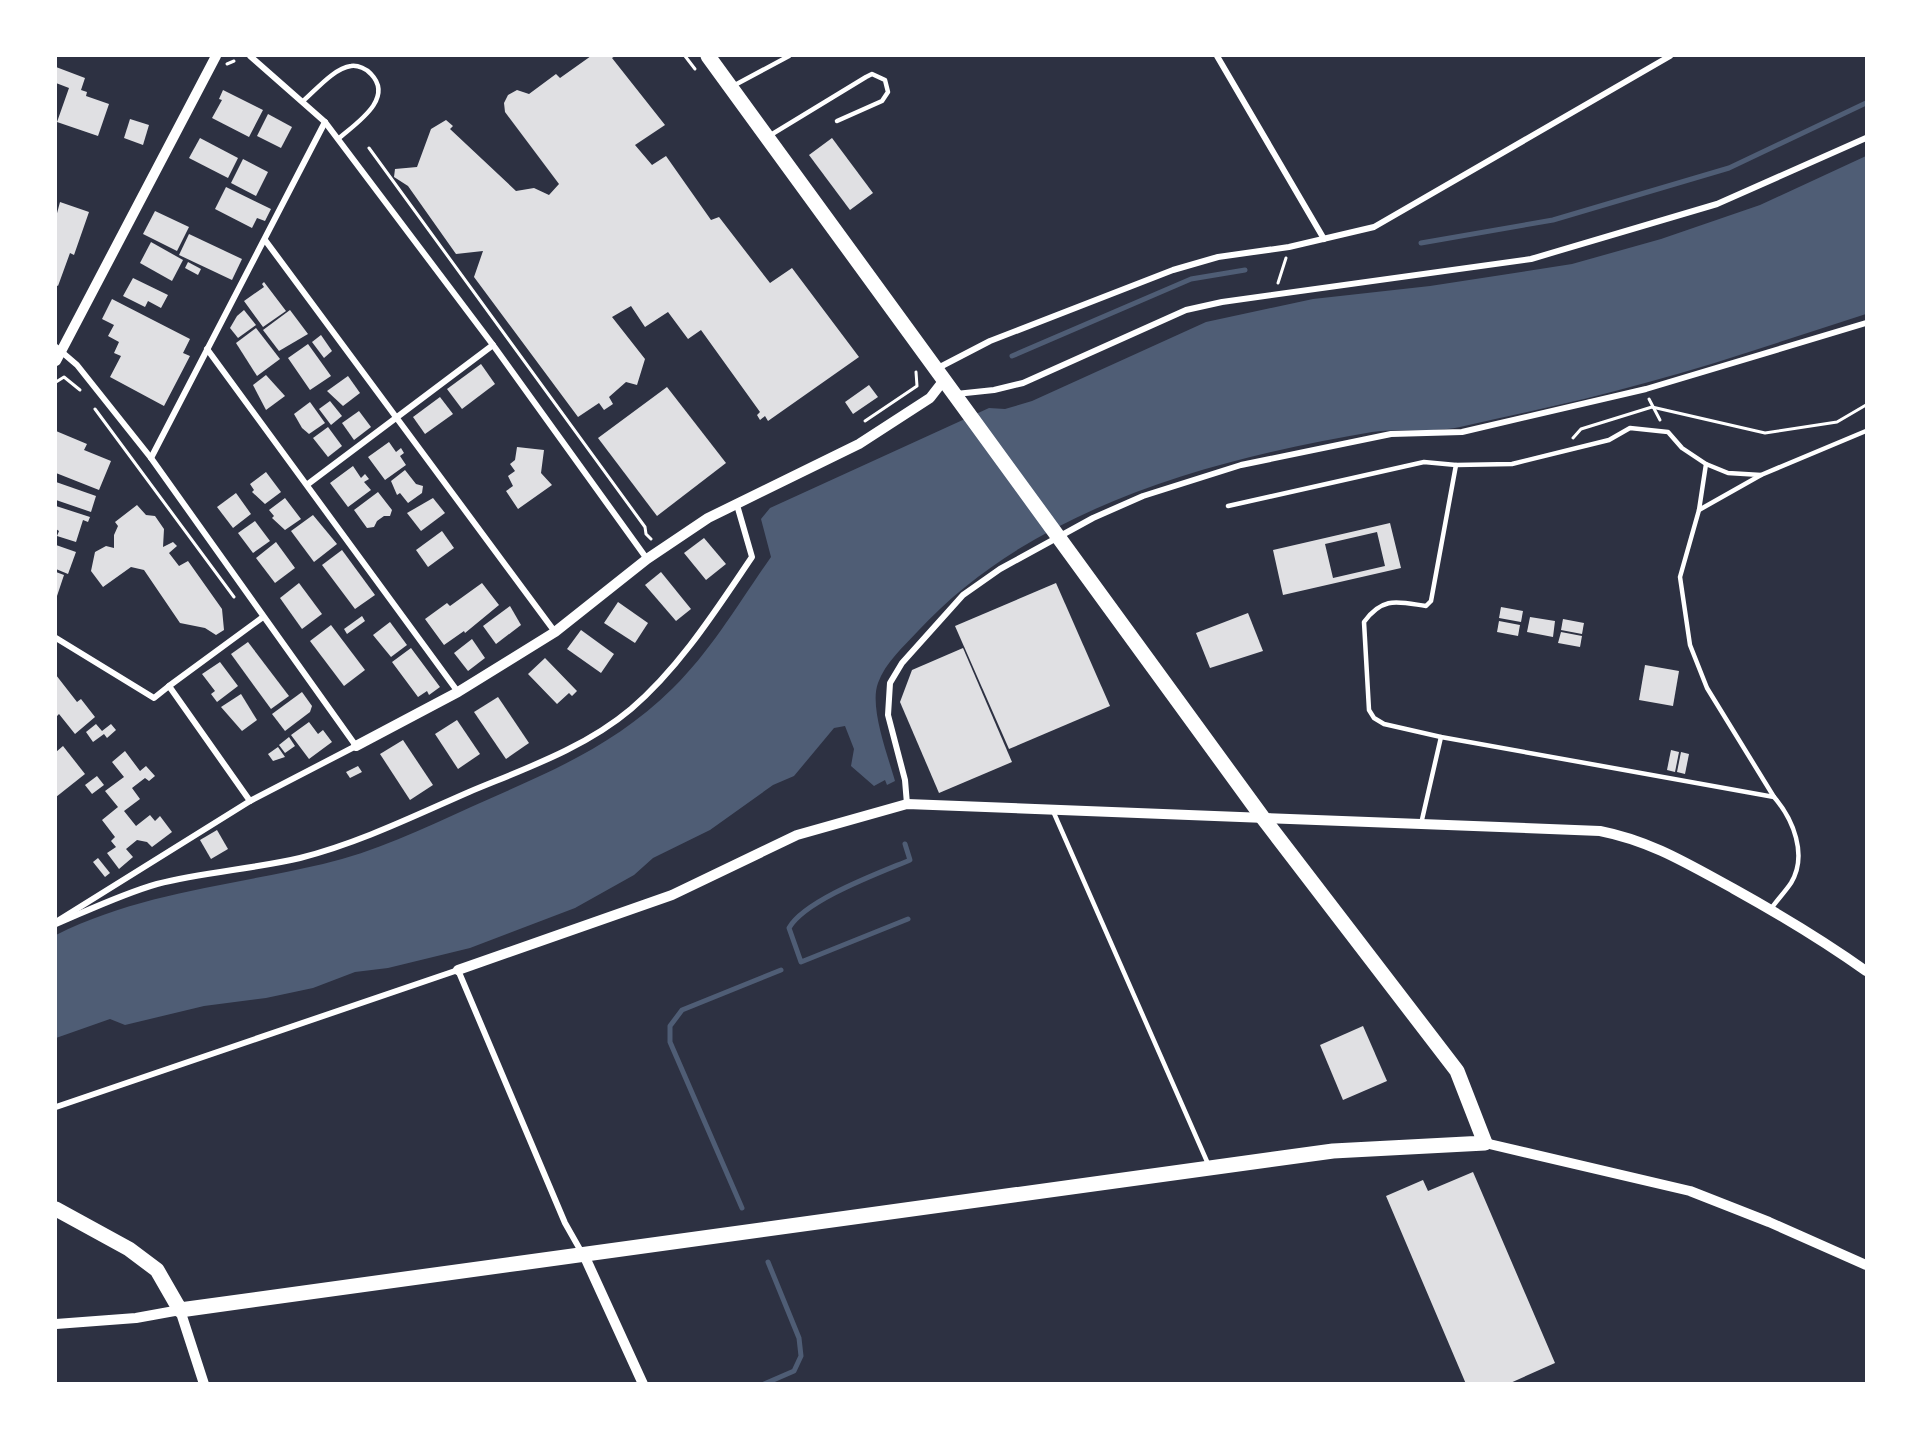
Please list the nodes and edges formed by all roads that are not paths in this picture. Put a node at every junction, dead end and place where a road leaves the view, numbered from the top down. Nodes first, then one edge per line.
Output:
1 (216, 56) edge
2 (250, 56) edge
3 (708, 56) edge
4 (789, 56) edge
5 (1217, 56) edge
6 (1670, 56) edge
7 (730, 87) junction
8 (302, 102) junction
9 (837, 121) dead end
10 (325, 122) junction
11 (767, 137) junction
12 (1866, 138) edge
13 (338, 139) junction
14 (1324, 239) junction
15 (265, 240) junction
16 (1866, 323) edge
17 (493, 345) junction
18 (58, 348) edge
19 (207, 349) junction
20 (56, 361) edge
21 (940, 375) junction
22 (958, 400) junction
23 (397, 417) junction
24 (1866, 431) edge
25 (151, 458) junction
26 (1706, 464) junction
27 (1456, 465) junction
28 (1761, 475) junction
29 (308, 484) junction
30 (737, 505) junction
31 (1228, 506) dead end
32 (1699, 510) junction
33 (1054, 534) junction
34 (647, 559) junction
35 (263, 617) junction
36 (555, 632) junction
37 (56, 638) edge
38 (169, 686) junction
39 (458, 692) junction
40 (1441, 737) junction
41 (356, 746) junction
42 (1774, 797) junction
43 (250, 801) junction
44 (907, 804) junction
45 (1052, 808) junction
46 (1263, 818) junction
47 (1421, 824) junction
48 (1771, 909) junction
49 (56, 923) edge
50 (1865, 966) edge
51 (458, 970) junction
52 (56, 1107) edge
53 (1485, 1143) junction
54 (1210, 1168) junction
55 (56, 1209) edge
56 (584, 1255) junction
57 (1866, 1265) edge
58 (180, 1310) junction
59 (56, 1324) edge
60 (204, 1383) edge
61 (643, 1383) edge

1 - 18 street
2 - 8 street
3 - 7 main road
4 - 7 lane
5 - 14 street
6 - 14 street
7 - 11 main road
8 - 10 street
8 - 13 lane
9 - 11 lane
10 - 13 street
10 - 15 street
11 - 21 main road
12 - 22 street
13 - 17 street
14 - 21 street
15 - 19 street
15 - 23 street
16 - 33 street
17 - 23 street
17 - 34 street
18 - 20 street
18 - 25 street
19 - 25 street
19 - 29 street
21 - 22 main road
21 - 30 street
22 - 33 main road
23 - 29 street
23 - 36 street
24 - 28 lane
25 - 35 street
26 - 27 lane
26 - 28 lane
26 - 32 lane
27 - 31 lane
27 - 40 lane
28 - 32 lane
29 - 39 street
30 - 34 street
30 - 49 street
32 - 42 lane
33 - 44 street
33 - 46 main road
34 - 36 street
35 - 38 street
35 - 41 street
36 - 39 street
37 - 38 street
38 - 43 street
39 - 41 street
40 - 42 lane
40 - 47 lane
41 - 43 street
42 - 48 lane
43 - 49 street
44 - 45 street
44 - 51 street
45 - 46 street
45 - 54 lane
46 - 47 street
46 - 53 main road
47 - 48 street
48 - 50 street
51 - 52 street
51 - 56 street
53 - 54 main road
53 - 57 street
54 - 56 main road
55 - 58 main road
56 - 58 main road
56 - 61 street
58 - 59 street
58 - 60 street

